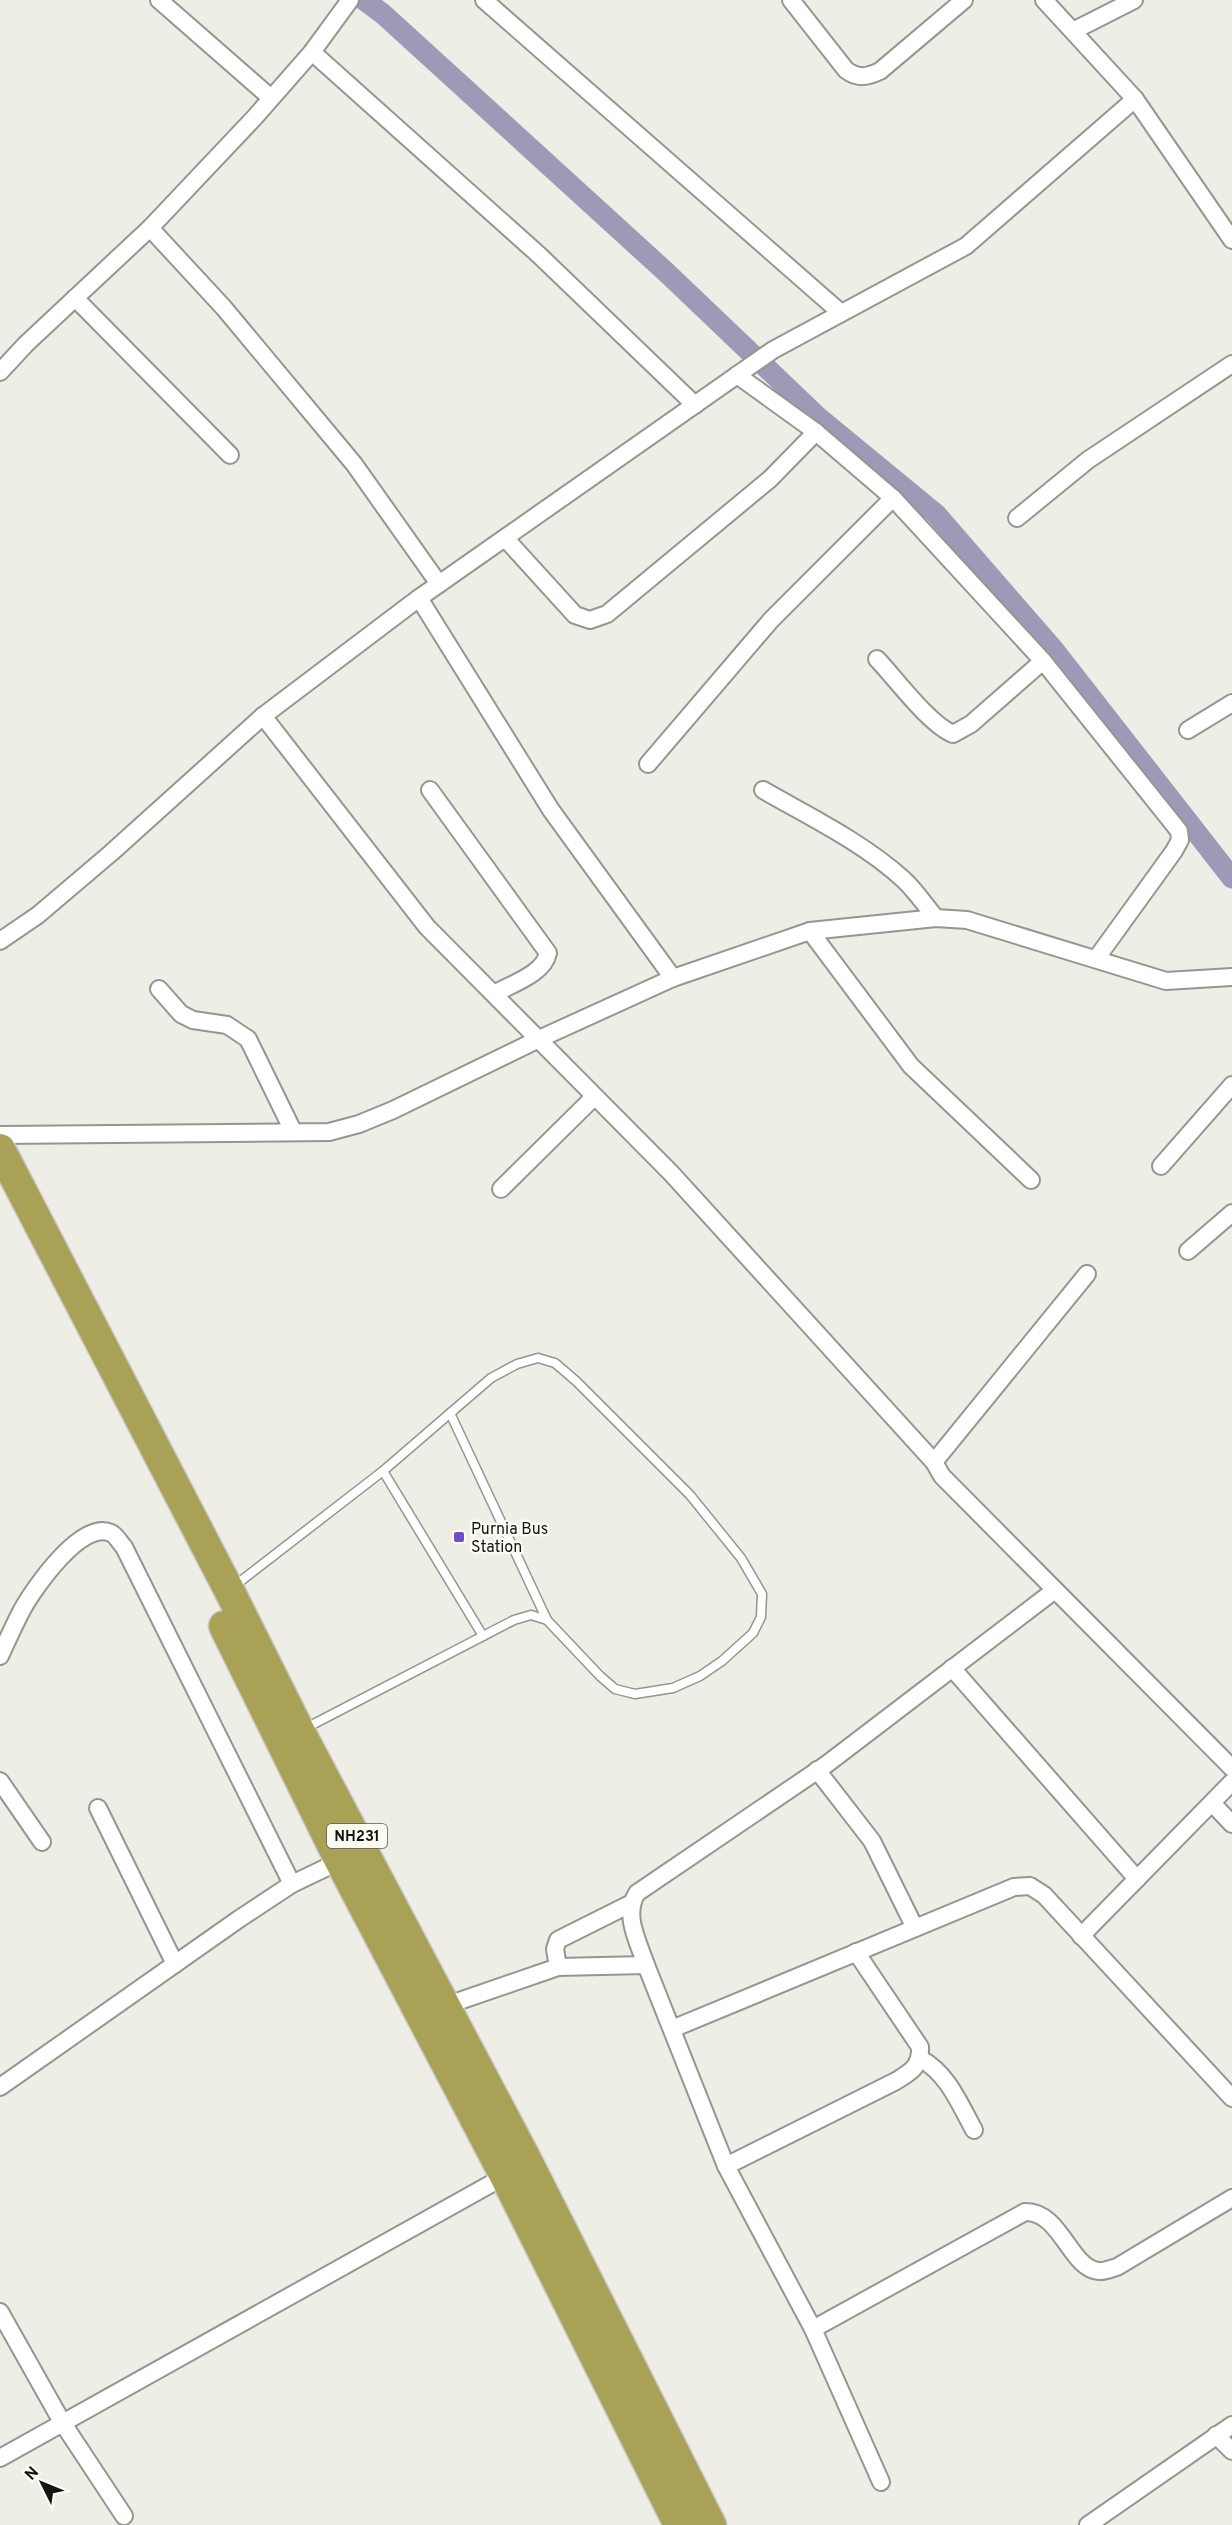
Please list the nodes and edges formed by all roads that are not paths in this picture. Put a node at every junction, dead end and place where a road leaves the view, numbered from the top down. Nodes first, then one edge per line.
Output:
1 (159, 0) edge
2 (484, 0) edge
3 (791, 0) edge
4 (964, 0) edge
5 (1044, 0) edge
6 (1134, 0) edge
7 (348, 3) edge
8 (1073, 31) junction
9 (312, 52) junction
10 (271, 98) junction
11 (1135, 99) junction
12 (150, 228) junction
13 (1232, 240) edge
14 (75, 298) junction
15 (841, 313) junction
16 (1232, 364) edge
17 (742, 371) junction
18 (0, 372) edge
19 (695, 405) junction
20 (816, 432) junction
21 (230, 455) dead end
22 (893, 498) junction
23 (1017, 518) dead end
24 (504, 538) junction
25 (439, 584) junction
26 (419, 598) junction
27 (877, 659) dead end
28 (1043, 661) junction
29 (1232, 703) edge
30 (263, 716) junction
31 (1188, 730) dead end
32 (648, 764) dead end
33 (430, 790) dead end
34 (763, 790) dead end
35 (936, 918) junction
36 (810, 931) junction
37 (0, 941) edge
38 (1096, 959) junction
39 (1232, 977) edge
40 (673, 978) junction
41 (159, 989) dead end
42 (494, 994) junction
43 (539, 1039) junction
44 (1232, 1086) edge
45 (594, 1097) junction
46 (293, 1131) junction
47 (0, 1135) edge
48 (0, 1149) edge
49 (1161, 1166) dead end
50 (1031, 1180) dead end
51 (0, 1183) edge
52 (501, 1189) dead end
53 (1232, 1213) edge
54 (1188, 1251) dead end
55 (1087, 1274) dead end
56 (450, 1413) junction
57 (934, 1462) junction
58 (383, 1471) junction
59 (229, 1590) junction
60 (1055, 1590) junction
61 (547, 1620) junction
62 (483, 1636) junction
63 (0, 1656) edge
64 (952, 1668) junction
65 (290, 1737) junction
66 (1232, 1768) edge
67 (818, 1770) junction
68 (0, 1781) edge
69 (1232, 1782) edge
70 (1212, 1803) junction
71 (98, 1808) dead end
72 (1232, 1824) edge
73 (42, 1842) dead end
74 (340, 1861) junction
75 (1137, 1879) junction
76 (292, 1884) junction
77 (630, 1904) junction
78 (915, 1928) junction
79 (1082, 1936) junction
80 (856, 1953) junction
81 (175, 1964) junction
82 (646, 1965) junction
83 (558, 1967) junction
84 (432, 2010) junction
85 (672, 2029) junction
86 (921, 2059) junction
87 (0, 2087) edge
88 (1232, 2098) edge
89 (974, 2130) dead end
90 (726, 2166) junction
91 (505, 2176) junction
92 (1232, 2198) edge
93 (0, 2312) edge
94 (813, 2328) junction
95 (62, 2422) junction
96 (1232, 2425) edge
97 (1216, 2435) junction
98 (1232, 2451) edge
99 (0, 2458) edge
100 (881, 2482) dead end
101 (124, 2516) dead end
102 (706, 2523) edge
103 (679, 2525) edge
104 (1088, 2525) edge

1 - 10 street
2 - 15 street
3 - 4 street
5 - 8 street
6 - 8 street
7 - 9 street
8 - 11 street
9 - 10 street
9 - 19 street
10 - 12 street
11 - 13 street
11 - 15 street
12 - 14 street
12 - 25 street
14 - 18 street
14 - 21 street
15 - 17 street
16 - 23 street
17 - 19 street
17 - 20 street
19 - 24 street
20 - 22 street
20 - 24 street
22 - 28 street
22 - 32 street
24 - 25 street
25 - 26 street
26 - 30 street
26 - 40 street
27 - 28 street
28 - 38 street
29 - 31 street
30 - 37 street
30 - 42 street
33 - 42 street
34 - 35 street
35 - 36 street
35 - 38 street
36 - 40 street
36 - 50 street
38 - 39 street
40 - 43 street
41 - 46 street
42 - 43 street
43 - 45 street
43 - 46 street
44 - 49 street
45 - 52 street
45 - 57 street
46 - 47 street
48 - 59 highway, NH231
51 - 65 highway, NH231
53 - 54 street
55 - 57 street
56 - 58 lane
56 - 61 lane
56 - 61 lane
57 - 60 street
58 - 59 lane
58 - 62 lane
59 - 65 highway, NH231
60 - 64 street
60 - 66 street
61 - 62 lane
62 - 65 lane
63 - 76 street
64 - 67 street
64 - 75 street
65 - 74 highway, NH231
65 - 84 highway, NH231
67 - 77 street
67 - 78 street
68 - 73 street
69 - 70 street
70 - 72 street
70 - 75 street
71 - 81 street
74 - 76 street
74 - 84 highway, NH231
75 - 79 street
76 - 81 street
77 - 82 street
77 - 83 street
78 - 79 street
78 - 80 street
79 - 88 street
80 - 85 street
80 - 86 street
81 - 87 street
82 - 83 street
82 - 85 street
83 - 84 street
84 - 91 highway, NH231
84 - 102 highway, NH231
85 - 90 street
86 - 89 street
86 - 90 street
90 - 94 street
91 - 95 street
91 - 103 highway, NH231
92 - 94 street
93 - 95 street
94 - 100 street
95 - 99 street
95 - 101 street
96 - 97 street
97 - 98 street
97 - 104 street

